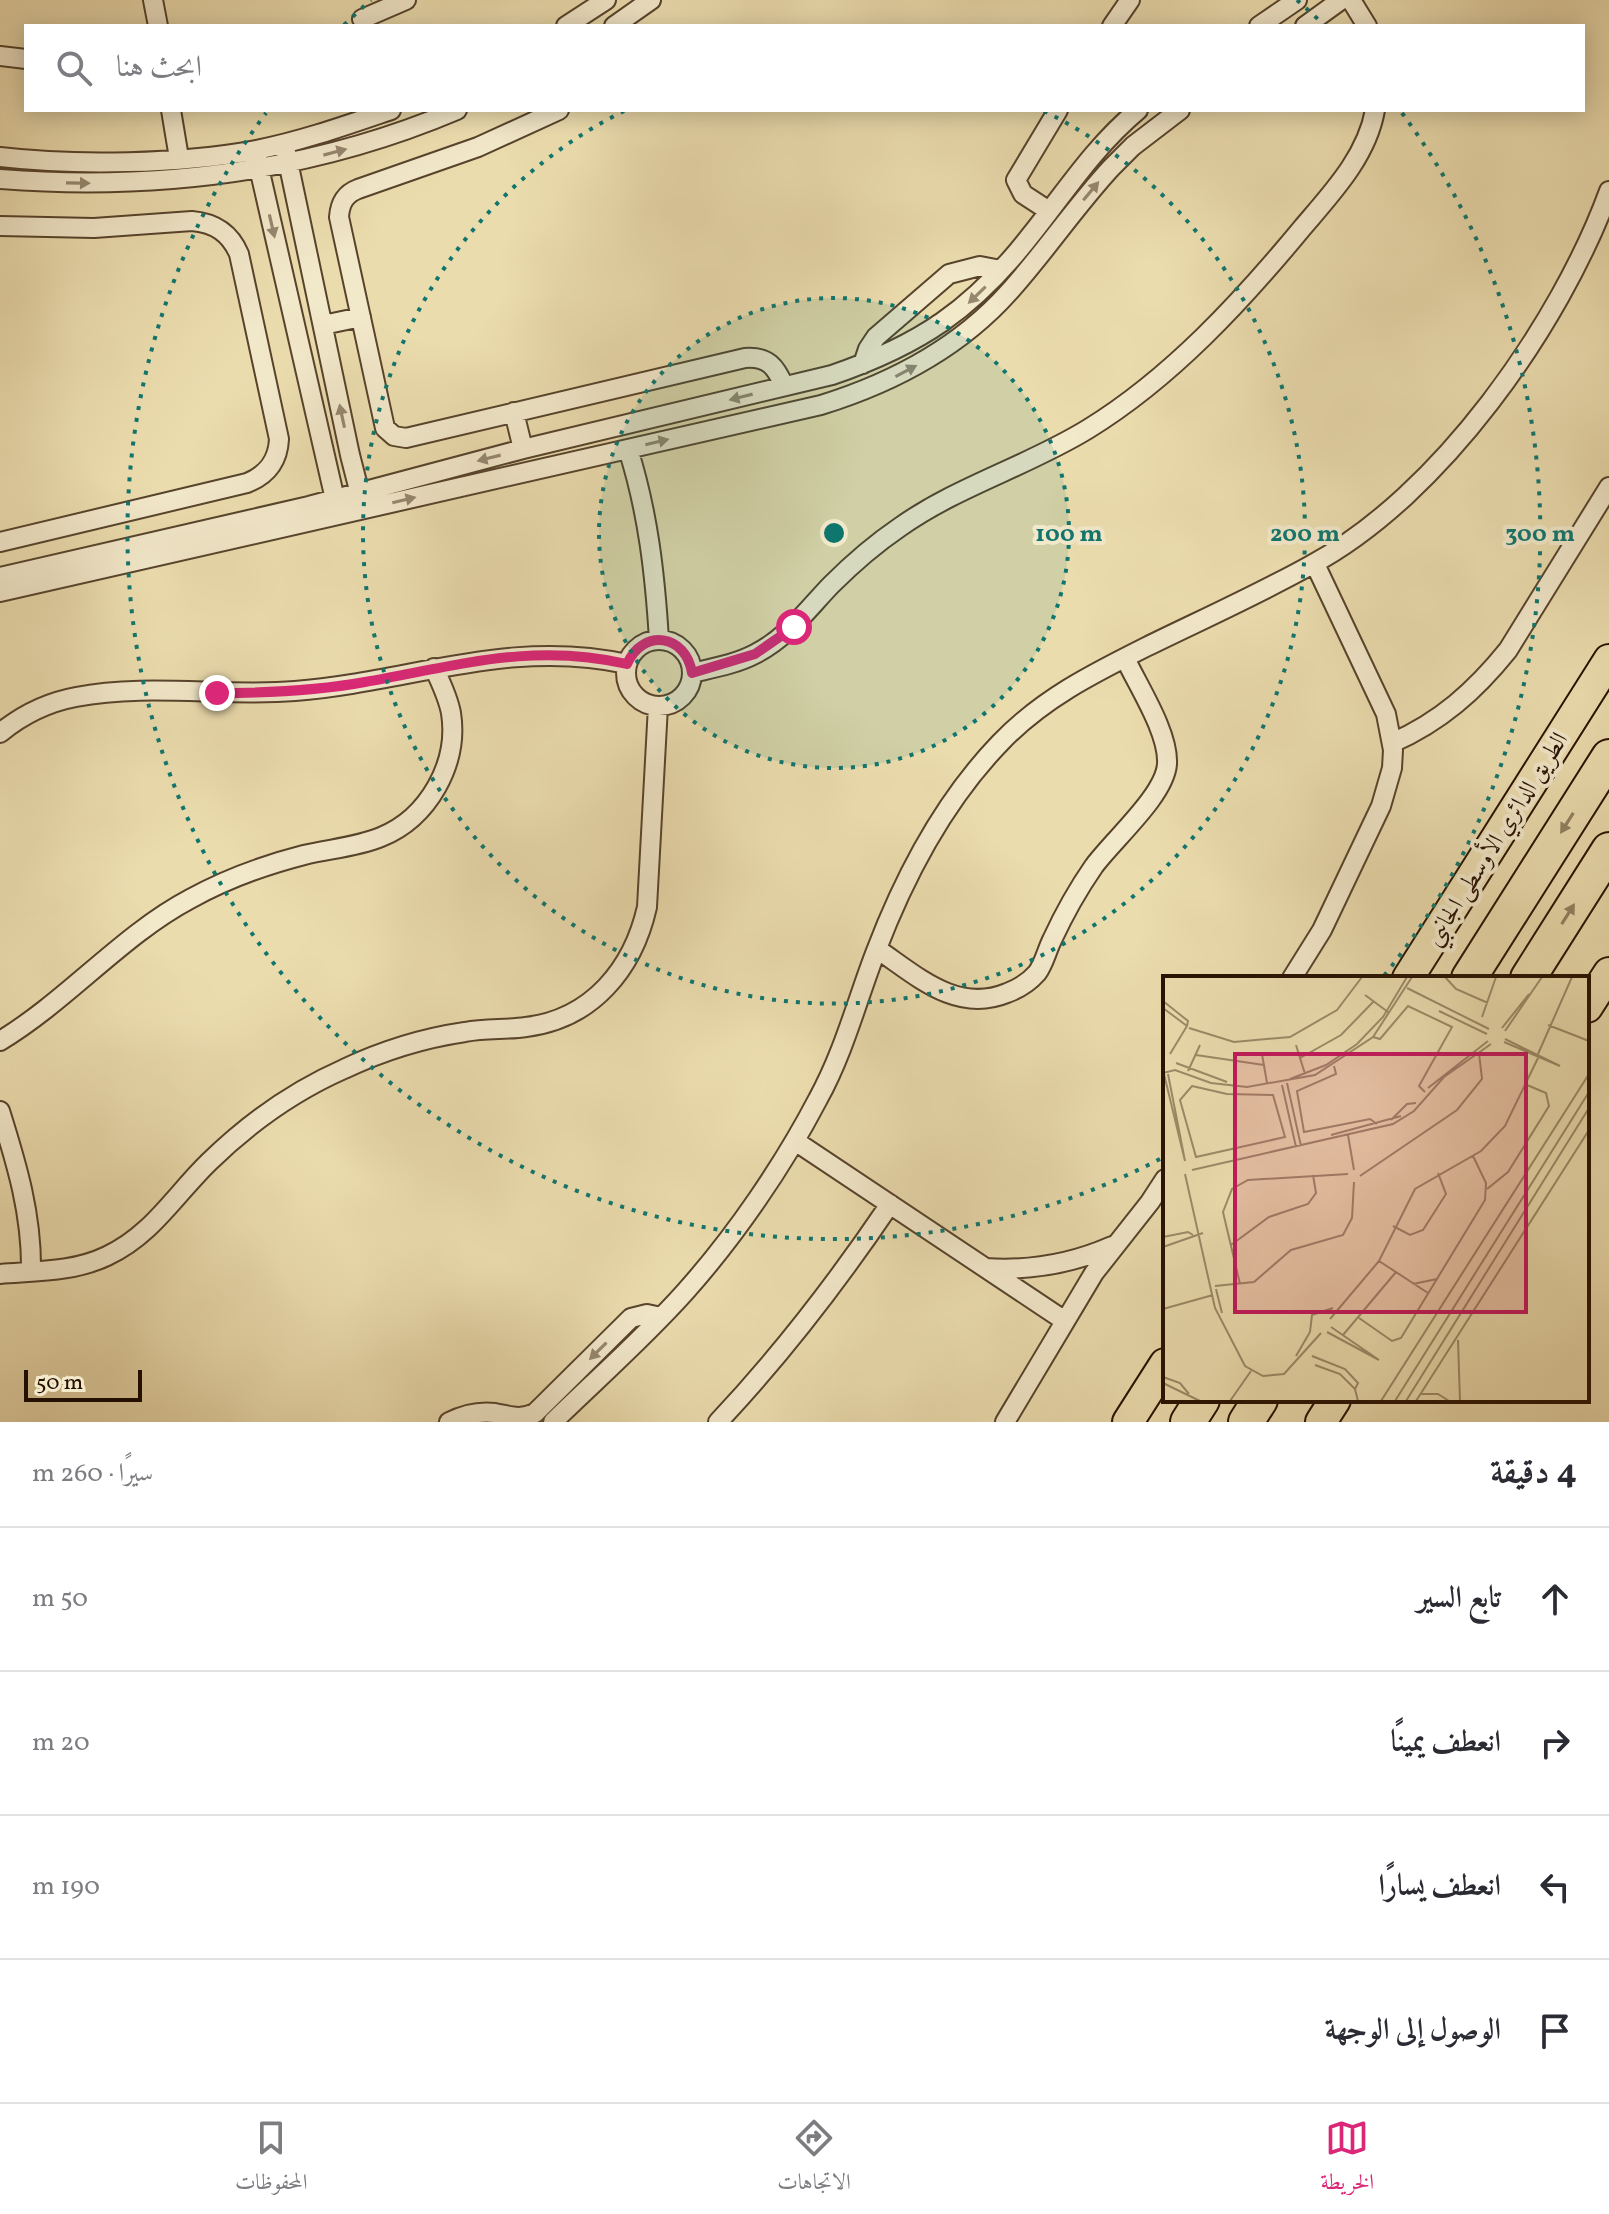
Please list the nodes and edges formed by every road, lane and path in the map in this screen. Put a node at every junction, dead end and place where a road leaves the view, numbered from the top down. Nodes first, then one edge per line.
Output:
1 (153, 0) edge
2 (355, 0) edge
3 (406, 0) edge
4 (606, 0) edge
5 (651, 0) edge
6 (1130, 0) edge
7 (1297, 0) edge
8 (1341, 0) edge
9 (1351, 0) edge
10 (363, 23) edge
11 (158, 24) edge
12 (569, 24) edge
13 (617, 24) edge
14 (1113, 24) edge
15 (1262, 24) edge
16 (1308, 24) edge
17 (1366, 24) edge
18 (0, 56) edge
19 (24, 59) edge
20 (171, 112) edge
21 (384, 112) edge
22 (452, 112) edge
23 (555, 112) edge
24 (1057, 112) edge
25 (1136, 112) edge
26 (1177, 112) edge
27 (1374, 112) edge
28 (285, 144) junction
29 (255, 150) junction
30 (0, 157) edge
31 (179, 158) junction
32 (289, 164) junction
33 (259, 169) junction
34 (0, 179) edge
35 (1609, 191) edge
36 (1049, 211) junction
37 (0, 226) edge
38 (1001, 270) junction
39 (361, 317) junction
40 (323, 325) junction
41 (863, 364) junction
42 (784, 386) junction
43 (514, 412) junction
44 (523, 449) junction
45 (628, 449) junction
46 (454, 467) junction
47 (458, 487) junction
48 (1609, 487) edge
49 (362, 500) junction
50 (337, 506) junction
51 (37, 533) junction
52 (0, 542) edge
53 (1315, 564) junction
54 (45, 567) junction
55 (0, 577) edge
56 (0, 592) edge
57 (659, 640) junction
58 (1125, 658) junction
59 (1609, 660) edge
60 (627, 664) junction
61 (434, 668) junction
62 (692, 673) junction
63 (658, 706) junction
64 (0, 733) edge
65 (1392, 743) junction
66 (1609, 757) edge
67 (1609, 850) edge
68 (877, 949) junction
69 (1609, 973) edge
70 (1293, 976) edge
71 (1409, 976) edge
72 (1470, 976) edge
73 (1529, 976) edge
74 (1589, 1004) edge
75 (0, 1041) edge
76 (0, 1111) edge
77 (795, 1141) junction
78 (1163, 1182) edge
79 (890, 1204) junction
80 (1115, 1244) junction
81 (985, 1268) junction
82 (31, 1272) junction
83 (0, 1274) edge
84 (661, 1317) junction
85 (1065, 1321) junction
86 (1163, 1367) edge
87 (1201, 1402) edge
88 (1259, 1402) edge
89 (1334, 1402) edge
90 (449, 1422) edge
91 (553, 1422) edge
92 (718, 1422) edge
93 (1005, 1422) edge
94 (1128, 1422) edge
95 (1188, 1422) edge
96 (1246, 1422) edge
97 (1321, 1422) edge

1 - 11 street
2 - 10 street
3 - 10 street
4 - 12 street
5 - 13 street
6 - 14 street
7 - 15 street
8 - 16 street
9 - 17 street
18 - 19 street
20 - 31 street
21 - 28 street
32 -> 22 street
23 - 39 street
24 - 36 street
25 - 36 street
45 -> 26 street
27 - 62 street
28 - 29 street
28 - 32 street
29 - 31 street
29 - 33 street
30 - 31 street
32 - 33 street
32 - 40 street
34 -> 33 street
33 -> 50 street
35 - 53 street
36 - 38 street
37 - 51 street
38 -> 41 street
38 - 41 street
39 - 40 street
39 - 43 street
49 -> 40 street
41 - 42 street
42 - 43 street
42 -> 44 street
43 - 44 street
44 -> 46 street
45 - 47 street
45 - 57 street
46 - 47 street
46 - 49 street
49 -> 47 street
48 - 65 street
49 - 50 street
50 - 54 street
50 - 56 street
51 - 52 street
51 - 54 street
53 - 58 street
53 - 65 street
54 - 55 street
57 - 60 street
57 - 62 street
58 - 68 street
58 - 68 street
59 - 71 highway, الطريق الدائري الأوسطى الجانبي
60 - 61 street
60 - 63 street
61 - 64 street
61 - 75 street
62 - 63 street
63 - 82 street
65 - 70 street
66 -> 72 highway
73 -> 67 highway
68 - 77 street
69 - 74 highway
76 - 82 street
77 - 79 street
77 - 84 street
78 - 80 street
79 - 81 street
79 - 92 street
80 - 81 street
80 - 85 street
81 - 85 street
82 - 83 street
84 -> 90 street
84 - 91 street
85 - 93 street
86 - 94 highway
87 - 95 highway
88 - 96 highway
89 - 97 highway

